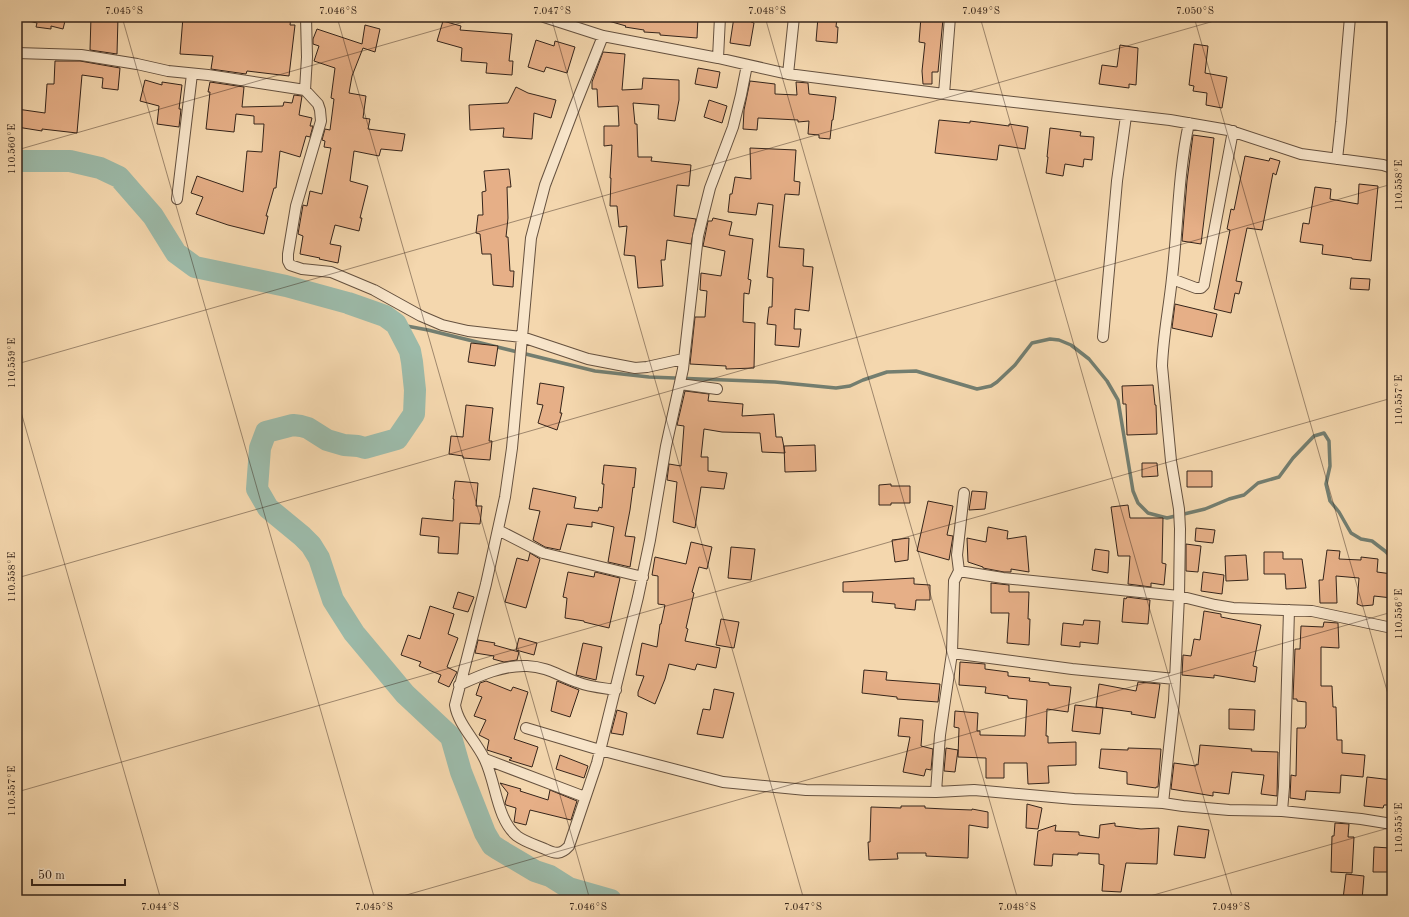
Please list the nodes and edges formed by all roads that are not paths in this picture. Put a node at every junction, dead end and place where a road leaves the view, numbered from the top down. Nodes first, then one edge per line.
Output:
1 (306, 17) edge
2 (544, 17) edge
3 (720, 17) edge
4 (794, 17) edge
5 (950, 17) edge
6 (1350, 17) edge
7 (603, 36) junction
8 (17, 53) edge
9 (718, 58) junction
10 (747, 65) junction
11 (192, 74) junction
12 (788, 74) junction
13 (305, 90) junction
14 (944, 94) junction
15 (1126, 116) junction
16 (1189, 123) junction
17 (1233, 131) junction
18 (1337, 159) junction
19 (1392, 168) edge
20 (177, 199) dead end
21 (1172, 279) junction
22 (522, 337) junction
23 (1103, 337) dead end
24 (683, 364) junction
25 (680, 382) junction
26 (717, 389) dead end
27 (964, 493) dead end
28 (498, 530) junction
29 (959, 571) junction
30 (643, 577) junction
31 (1179, 596) junction
32 (1289, 610) junction
33 (1392, 628) edge
34 (952, 653) junction
35 (1175, 679) junction
36 (459, 685) junction
37 (616, 690) junction
38 (526, 728) dead end
39 (600, 750) junction
40 (484, 759) junction
41 (936, 792) junction
42 (585, 797) junction
43 (1163, 803) junction
44 (1282, 811) junction
45 (1392, 824) edge

1 - 13 street
2 - 7 street
3 - 9 street
4 - 12 street
5 - 14 street
6 - 18 street
7 - 9 street
7 - 22 street
8 - 11 street
9 - 10 street
10 - 12 street
10 - 24 street
11 - 13 street
11 - 20 street
12 - 14 street
13 - 22 street
14 - 15 street
15 - 16 street
15 - 23 street
16 - 17 street
16 - 21 street
17 - 18 street
17 - 21 street
18 - 19 street
21 - 31 street
22 - 24 street
22 - 28 street
24 - 25 street
25 - 26 street
25 - 30 street
27 - 29 street
28 - 30 street
28 - 36 street
29 - 31 street
29 - 34 street
30 - 37 street
31 - 32 street
31 - 35 street
32 - 33 street
32 - 44 street
34 - 35 street
34 - 41 street
35 - 43 street
36 - 37 street
36 - 40 street
37 - 39 street
38 - 39 street
39 - 41 street
39 - 42 street
40 - 42 street
40 - 42 street
41 - 43 street
43 - 44 street
44 - 45 street

